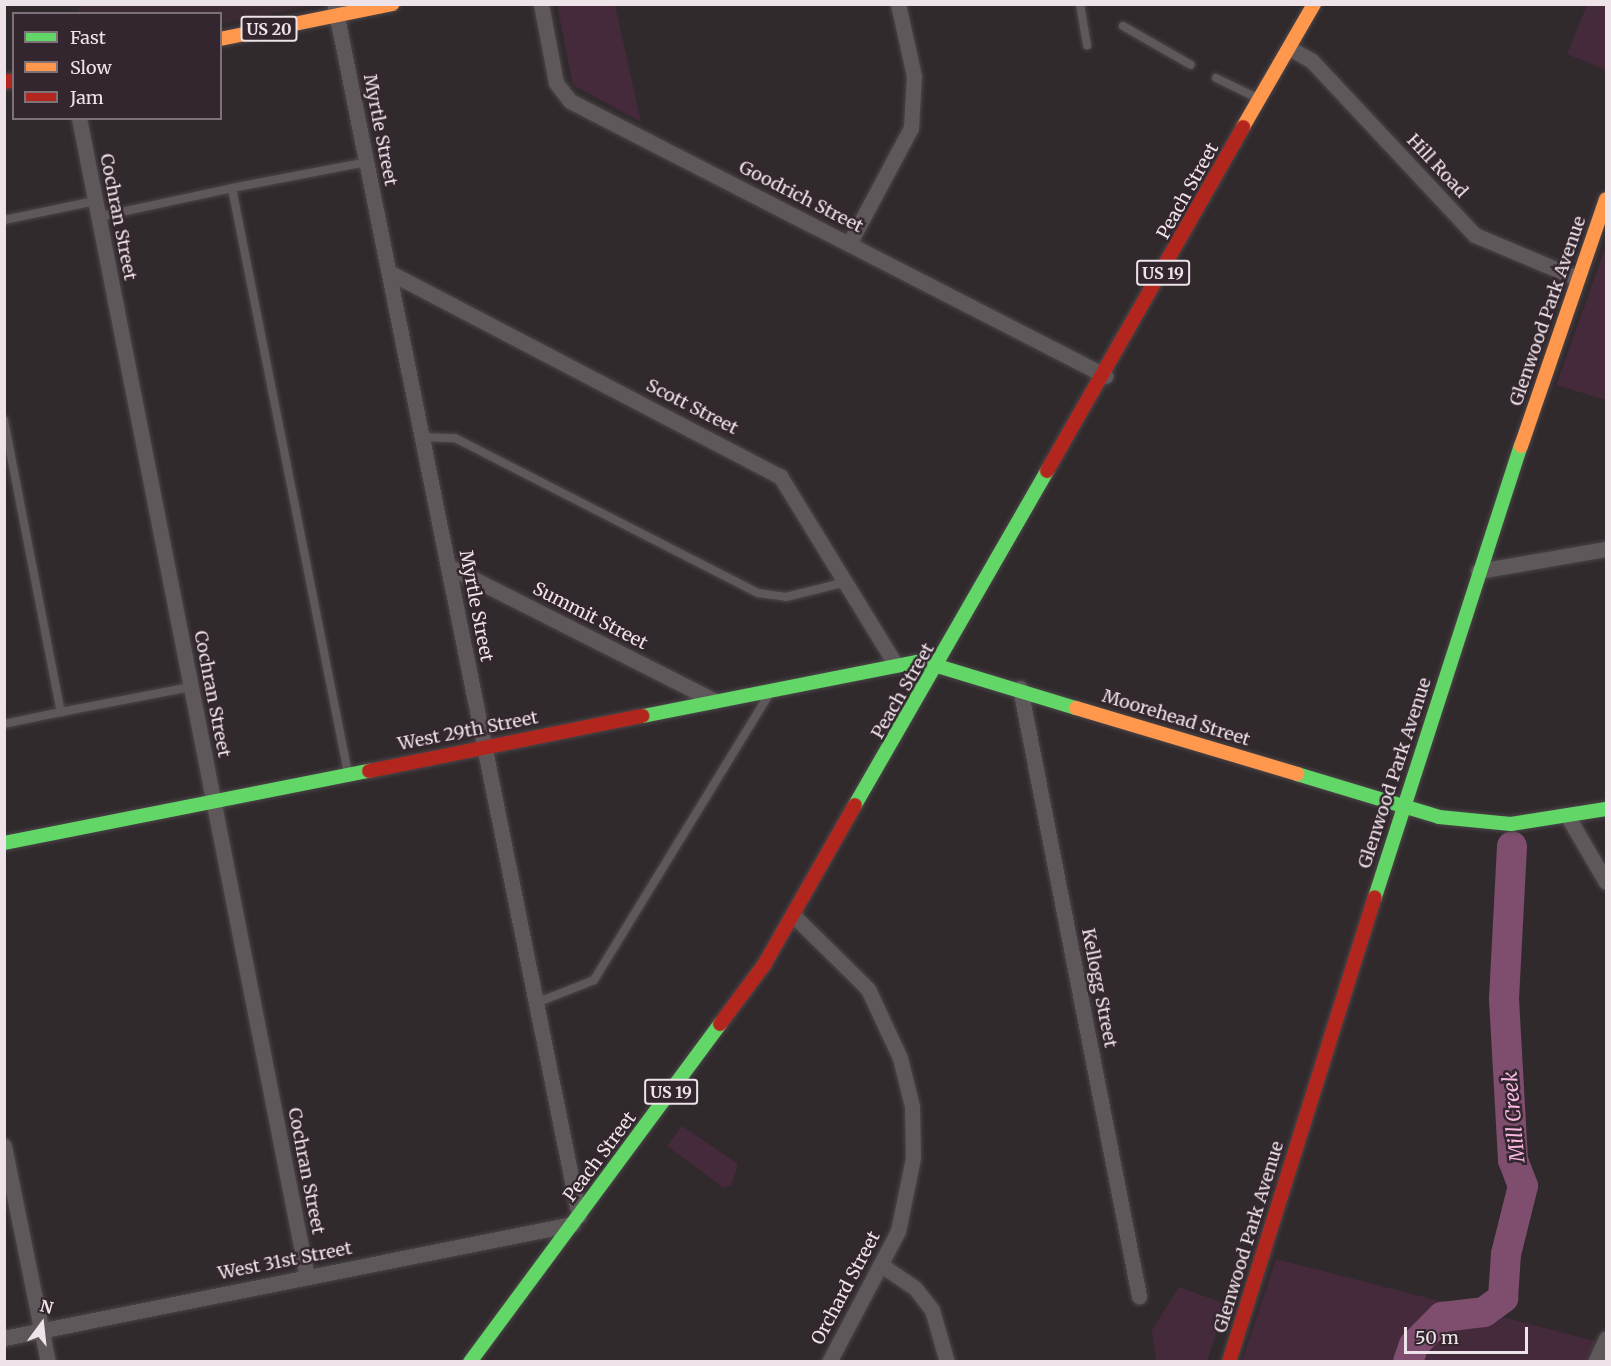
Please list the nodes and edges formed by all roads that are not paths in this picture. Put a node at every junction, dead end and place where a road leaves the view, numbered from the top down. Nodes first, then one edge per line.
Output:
1 (392, 4) edge
2 (541, 4) edge
3 (898, 4) edge
4 (1080, 4) edge
5 (1314, 4) edge
6 (336, 10) edge
7 (1123, 26) dead end
8 (222, 38) edge
9 (1087, 45) dead end
10 (1289, 48) junction
11 (1191, 65) dead end
12 (1216, 78) dead end
13 (1260, 100) junction
14 (79, 120) edge
15 (366, 162) junction
16 (232, 188) junction
17 (1606, 199) edge
18 (95, 201) junction
19 (98, 217) junction
20 (4, 220) edge
21 (849, 244) junction
22 (389, 272) junction
23 (1577, 278) junction
24 (1106, 376) junction
25 (4, 420) edge
26 (422, 437) junction
27 (1606, 549) edge
28 (448, 566) junction
29 (1479, 570) junction
30 (846, 582) junction
31 (940, 663) junction
32 (896, 665) junction
33 (191, 687) junction
34 (1020, 688) junction
35 (771, 690) junction
36 (716, 701) junction
37 (61, 712) junction
38 (4, 724) edge
39 (484, 747) junction
40 (348, 775) junction
41 (213, 802) junction
42 (1402, 808) junction
43 (1606, 809) edge
44 (1568, 817) junction
45 (4, 843) edge
46 (1606, 882) edge
47 (793, 915) junction
48 (536, 1003) junction
49 (4, 1146) edge
50 (576, 1220) junction
51 (884, 1267) junction
52 (307, 1277) junction
53 (1139, 1296) dead end
54 (42, 1330) junction
55 (4, 1338) edge
56 (1606, 1338) edge
57 (48, 1362) edge
58 (470, 1362) edge
59 (829, 1362) edge
60 (947, 1362) edge
61 (1228, 1362) edge
62 (1594, 1362) edge

1 - 6 main road, US 20
2 - 21 street, Goodrich Street
3 - 21 street
4 - 9 lane
5 - 10 main road, Peach Street / US 19
6 - 8 main road, US 20
6 - 15 street, Myrtle Street
7 - 11 lane
10 - 13 main road, Peach Street / US 19
10 - 23 street, Hill Road
12 - 13 lane
13 - 24 main road, Peach Street / US 19
14 - 18 street, Cochran Street
15 - 16 lane
15 - 22 street, Myrtle Street
16 - 19 lane
16 - 40 lane
17 - 23 main road, Glenwood Park Avenue
18 - 19 street, Cochran Street
18 - 20 lane
19 - 33 street, Cochran Street
21 - 24 street, Goodrich Street
22 - 26 street, Myrtle Street
22 - 30 street, Scott Street
23 - 29 main road, Glenwood Park Avenue
24 - 31 main road, Peach Street / US 19
25 - 37 lane
26 - 28 street, Myrtle Street
26 - 30 lane
27 - 29 street
28 - 36 street, Summit Street
28 - 39 street, Myrtle Street
29 - 42 main road, Glenwood Park Avenue
30 - 32 street, Scott Street
31 - 32 main road, West 29th Street
31 - 34 main road, Moorehead Street
31 - 47 main road, Peach Street / US 19
32 - 35 main road, West 29th Street
33 - 37 lane
33 - 41 street, Cochran Street
34 - 42 main road, Moorehead Street
34 - 53 street, Kellogg Street
35 - 36 main road, West 29th Street
35 - 48 lane
36 - 39 main road, West 29th Street
37 - 38 lane
39 - 40 main road, West 29th Street
39 - 48 street, Myrtle Street
40 - 41 main road, West 29th Street
41 - 45 main road, West 29th Street
41 - 52 street, Cochran Street
42 - 44 main road, Moorehead Street
42 - 61 main road, Glenwood Park Avenue
43 - 44 main road, Moorehead Street
44 - 46 street
47 - 50 main road, Peach Street / US 19
47 - 51 street, Orchard Street
48 - 50 street, Myrtle Street
49 - 54 street
50 - 52 street, West 31st Street
50 - 58 main road, Peach Street / US 19
51 - 59 street, Orchard Street
51 - 60 street
52 - 54 street, West 31st Street
54 - 55 street, West 31st Street
54 - 57 street
56 - 62 street

